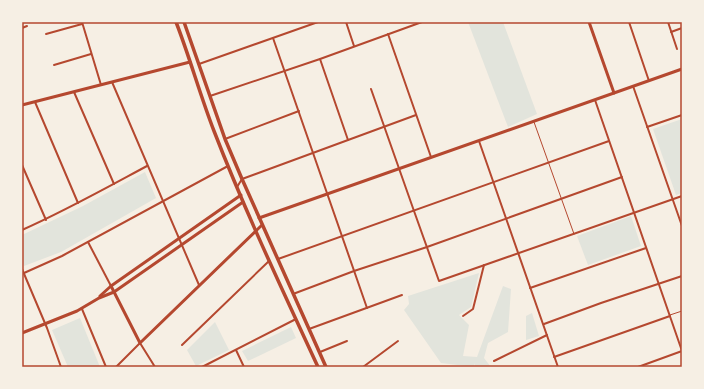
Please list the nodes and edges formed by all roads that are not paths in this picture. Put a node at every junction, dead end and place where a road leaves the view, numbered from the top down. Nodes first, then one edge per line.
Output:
1 (176, 22) edge
2 (184, 22) edge
3 (318, 22) edge
4 (346, 22) edge
5 (422, 22) edge
6 (589, 22) edge
7 (629, 22) edge
8 (668, 22) edge
9 (82, 23) edge
10 (27, 26) dead end
11 (22, 28) edge
12 (682, 28) edge
13 (671, 32) junction
14 (46, 34) dead end
15 (388, 34) junction
16 (273, 38) junction
17 (354, 46) junction
18 (677, 49) dead end
19 (92, 54) junction
20 (320, 59) junction
21 (190, 62) junction
22 (199, 64) junction
23 (54, 65) dead end
24 (682, 69) edge
25 (284, 70) junction
26 (649, 81) junction
27 (112, 82) junction
28 (101, 85) junction
29 (633, 86) junction
30 (371, 89) dead end
31 (74, 92) junction
32 (614, 93) junction
33 (210, 96) junction
34 (595, 100) junction
35 (35, 102) junction
36 (22, 105) edge
37 (299, 111) junction
38 (416, 115) junction
39 (682, 115) edge
40 (534, 121) junction
41 (384, 127) junction
42 (647, 127) junction
43 (225, 139) junction
44 (348, 140) junction
45 (479, 141) junction
46 (609, 142) junction
47 (313, 153) junction
48 (431, 157) junction
49 (549, 162) junction
50 (22, 165) edge
51 (148, 166) junction
52 (228, 166) junction
53 (400, 168) junction
54 (622, 177) junction
55 (242, 179) junction
56 (493, 182) junction
57 (114, 184) junction
58 (237, 187) junction
59 (327, 194) junction
60 (240, 195) junction
61 (682, 196) edge
62 (562, 198) junction
63 (672, 199) junction
64 (163, 202) junction
65 (243, 202) junction
66 (78, 203) junction
67 (414, 211) junction
68 (634, 212) junction
69 (259, 218) junction
70 (506, 218) junction
71 (46, 220) junction
72 (262, 225) junction
73 (682, 226) edge
74 (22, 230) edge
75 (256, 231) junction
76 (574, 234) junction
77 (342, 236) junction
78 (179, 238) junction
79 (88, 242) junction
80 (182, 245) junction
81 (427, 247) junction
82 (646, 248) junction
83 (518, 253) junction
84 (278, 259) junction
85 (269, 261) junction
86 (484, 265) junction
87 (22, 269) edge
88 (354, 271) junction
89 (24, 273) junction
90 (682, 276) edge
91 (659, 284) junction
92 (111, 286) junction
93 (200, 286) junction
94 (530, 288) junction
95 (114, 292) junction
96 (293, 294) junction
97 (402, 295) dead end
98 (99, 298) junction
99 (82, 308) junction
100 (367, 308) junction
101 (682, 312) edge
102 (462, 316) dead end
103 (670, 316) junction
104 (296, 319) junction
105 (45, 324) junction
106 (543, 325) junction
107 (309, 329) junction
108 (22, 333) edge
109 (547, 335) junction
110 (347, 341) dead end
111 (398, 341) dead end
112 (140, 343) junction
113 (182, 345) dead end
114 (236, 350) junction
115 (682, 351) edge
116 (319, 352) junction
117 (554, 357) junction
118 (494, 361) dead end
119 (61, 367) edge
120 (106, 367) edge
121 (116, 367) edge
122 (155, 367) edge
123 (202, 367) edge
124 (244, 367) edge
125 (318, 367) edge
126 (326, 367) edge
127 (363, 367) edge
128 (558, 367) edge
129 (638, 367) edge

1 - 21 main road
2 - 22 main road
3 - 16 street
4 - 17 street
5 - 15 street
6 - 32 street
7 - 26 street
8 - 13 street
9 - 14 street
9 - 19 street
10 - 11 street
12 - 13 street
13 - 18 street
15 - 17 street
15 - 38 street
16 - 22 street
16 - 25 street
17 - 20 street
19 - 23 street
19 - 28 street
20 - 25 street
20 - 44 street
21 - 27 street
21 - 52 main road
22 - 33 main road
24 - 26 street
25 - 33 street
25 - 37 street
26 - 29 street
27 - 28 street
27 - 51 street
28 - 31 street
29 - 32 street
29 - 42 street
30 - 41 street
31 - 35 street
31 - 57 street
32 - 34 street
33 - 43 main road
34 - 40 street
34 - 46 street
35 - 36 street
35 - 66 street
37 - 43 street
37 - 47 street
38 - 41 street
38 - 48 street
39 - 42 street
40 - 45 street
40 - 49 lane
41 - 44 street
41 - 53 street
42 - 63 street
43 - 55 main road
44 - 47 street
45 - 48 street
45 - 56 street
46 - 49 street
46 - 54 street
47 - 55 street
47 - 59 street
48 - 53 street
49 - 56 street
49 - 62 lane
50 - 71 street
51 - 57 street
51 - 64 street
52 - 58 main road
52 - 64 street
53 - 59 street
53 - 67 street
54 - 62 street
54 - 68 street
55 - 58 street
55 - 69 main road
56 - 67 street
56 - 70 street
57 - 66 street
58 - 60 main road
59 - 69 street
59 - 77 street
60 - 65 main road
60 - 78 street
61 - 63 street
62 - 70 street
62 - 76 lane
63 - 68 street
63 - 73 street
64 - 78 street
64 - 79 street
65 - 75 main road
65 - 80 street
66 - 71 street
67 - 77 street
67 - 81 street
68 - 76 street
68 - 82 street
69 - 72 main road
70 - 81 street
70 - 83 street
71 - 74 street
72 - 75 street
72 - 84 main road
75 - 85 main road
75 - 93 street
76 - 83 street
77 - 84 street
77 - 88 street
78 - 80 street
78 - 92 street
79 - 89 street
79 - 92 street
80 - 93 street
80 - 95 street
81 - 86 street
81 - 88 street
82 - 91 street
82 - 94 street
83 - 86 street
83 - 94 street
84 - 96 main road
85 - 104 main road
85 - 113 street
86 - 102 street
87 - 89 street
88 - 96 street
88 - 100 street
89 - 105 street
90 - 91 street
91 - 103 street
91 - 106 street
92 - 95 street
92 - 98 street
93 - 112 street
94 - 106 street
95 - 98 street
95 - 112 street
96 - 107 main road
97 - 100 street
98 - 99 street
99 - 105 street
99 - 120 street
100 - 107 street
101 - 103 lane
103 - 115 street
103 - 117 street
104 - 114 street
104 - 125 main road
105 - 108 street
105 - 119 street
106 - 109 street
107 - 116 main road
109 - 117 street
109 - 118 street
110 - 116 street
111 - 127 street
112 - 121 street
112 - 122 street
114 - 123 street
114 - 124 street
115 - 129 street
116 - 126 main road
117 - 128 street

